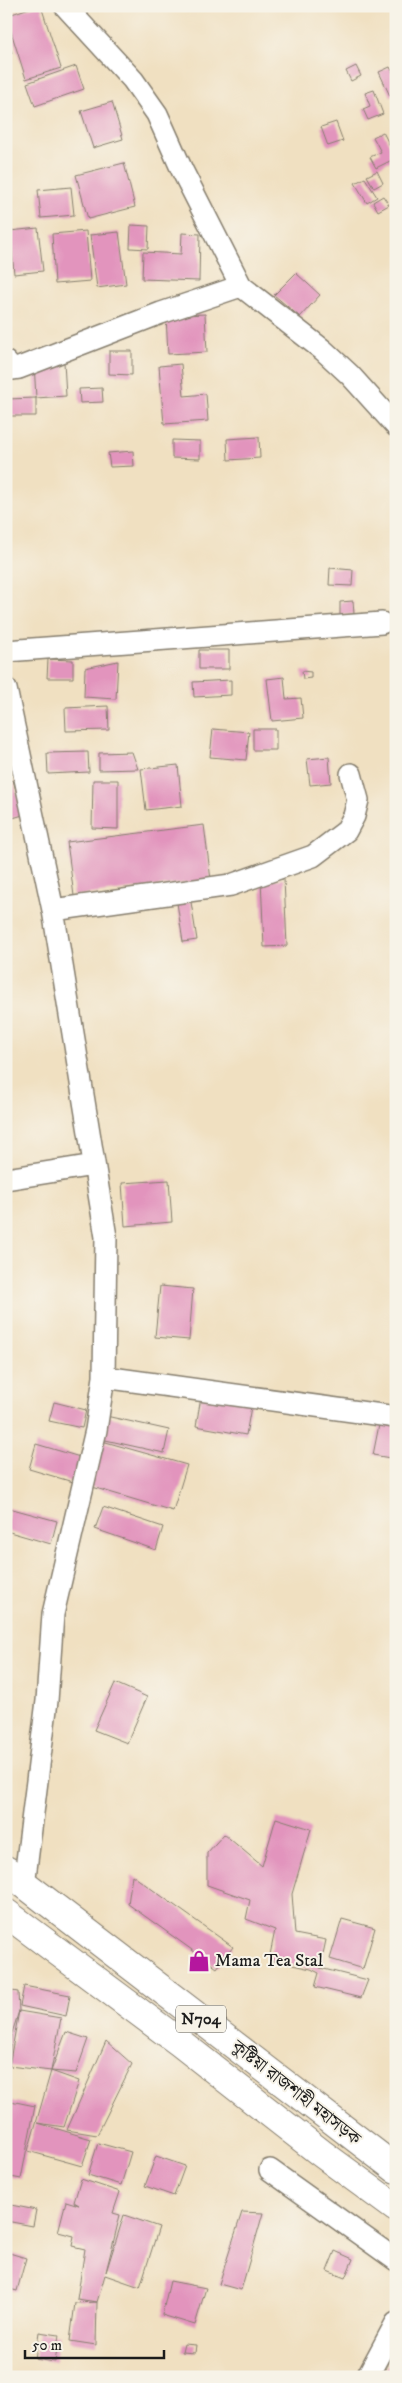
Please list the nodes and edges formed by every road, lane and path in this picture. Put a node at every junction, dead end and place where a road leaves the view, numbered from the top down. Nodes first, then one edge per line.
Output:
1 (66, 6) edge
2 (241, 286) junction
3 (6, 362) edge
4 (396, 426) edge
5 (382, 623) dead end
6 (6, 651) edge
7 (6, 689) edge
8 (351, 774) dead end
9 (53, 910) junction
10 (94, 1165) junction
11 (6, 1178) edge
12 (104, 1376) junction
13 (396, 1417) edge
14 (15, 1878) edge
15 (6, 1913) edge
16 (200, 2019) junction
17 (179, 2042) junction
18 (396, 2169) edge
19 (270, 2170) dead end
20 (396, 2208) edge
21 (396, 2260) edge
22 (396, 2323) edge
23 (367, 2377) edge

1 - 2 street
2 - 3 street
2 - 4 street
5 - 6 street
7 - 9 street
8 - 9 street
9 - 10 street
10 - 11 street
10 - 12 street
12 - 13 street
12 - 14 street
14 - 16 highway, কুষ্টিয়া রাজশাহী মহাসড়ক / N704
15 - 17 highway, কুষ্টিয়া রাজশাহী মহাসড়ক / N704
16 - 17 highway
16 - 18 highway, কুষ্টিয়া রাজশাহী মহাসড়ক / N704
17 - 20 highway, কুষ্টিয়া রাজশাহী মহাসড়ক / N704
19 - 21 street
22 - 23 street

